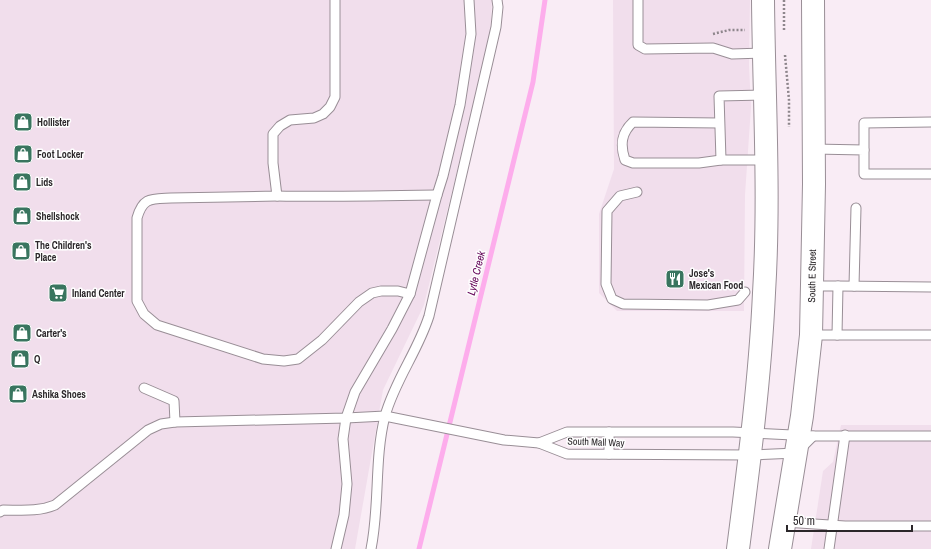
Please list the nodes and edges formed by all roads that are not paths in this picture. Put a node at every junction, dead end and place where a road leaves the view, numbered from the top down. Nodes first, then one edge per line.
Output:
1 (335, 0) edge
2 (469, 0) edge
3 (497, 0) edge
4 (638, 0) edge
5 (763, 0) edge
6 (814, 0) edge
7 (774, 51) junction
8 (765, 95) junction
9 (931, 122) edge
10 (720, 123) junction
11 (814, 149) junction
12 (864, 150) junction
13 (721, 160) junction
14 (767, 160) junction
15 (931, 174) edge
16 (637, 192) dead end
17 (437, 195) junction
18 (277, 196) junction
19 (856, 208) dead end
20 (812, 286) junction
21 (838, 286) junction
22 (854, 286) junction
23 (931, 287) edge
24 (745, 292) dead end
25 (410, 294) junction
26 (811, 335) junction
27 (837, 335) junction
28 (931, 335) edge
29 (144, 388) dead end
30 (386, 416) junction
31 (346, 418) junction
32 (175, 422) junction
33 (609, 432) junction
34 (752, 432) junction
35 (845, 435) junction
36 (931, 436) edge
37 (802, 441) junction
38 (540, 443) junction
39 (609, 454) junction
40 (750, 454) junction
41 (0, 512) edge
42 (784, 522) junction
43 (833, 525) junction
44 (931, 526) edge
45 (336, 549) edge
46 (371, 549) edge
47 (738, 549) edge
48 (780, 549) edge
49 (829, 549) edge

1 - 18 lane
2 - 17 lane
3 - 30 lane
4 - 7 lane
5 - 7 main road
6 - 11 main road, South E Street
7 - 8 main road
8 - 10 lane
8 - 14 main road
9 - 12 lane
10 - 13 lane
10 - 13 lane
11 - 12 lane
11 - 20 main road, South E Street
12 - 15 lane
13 - 14 lane
14 - 34 main road
16 - 24 lane
17 - 18 lane
17 - 25 lane
18 - 25 lane
19 - 22 lane
20 - 21 lane
20 - 26 main road, South E Street
21 - 22 lane
21 - 27 lane
22 - 23 lane
25 - 31 lane
26 - 27 lane
26 - 37 main road, South E Street
27 - 28 lane
29 - 32 lane
30 - 31 lane
30 - 38 lane
30 - 46 lane
31 - 32 lane
31 - 45 lane
32 - 41 lane
33 - 34 lane, South Mall Way
33 - 38 lane, South Mall Way
33 - 39 lane
34 - 37 lane, South Mall Way
34 - 40 main road
35 - 36 lane
35 - 37 lane
35 - 43 lane
37 - 40 lane, South Mall Way
37 - 42 main road, South E Street
38 - 39 lane, South Mall Way
39 - 40 lane, South Mall Way
40 - 47 main road
42 - 43 lane
42 - 48 main road, South E Street
43 - 44 lane
43 - 49 lane

